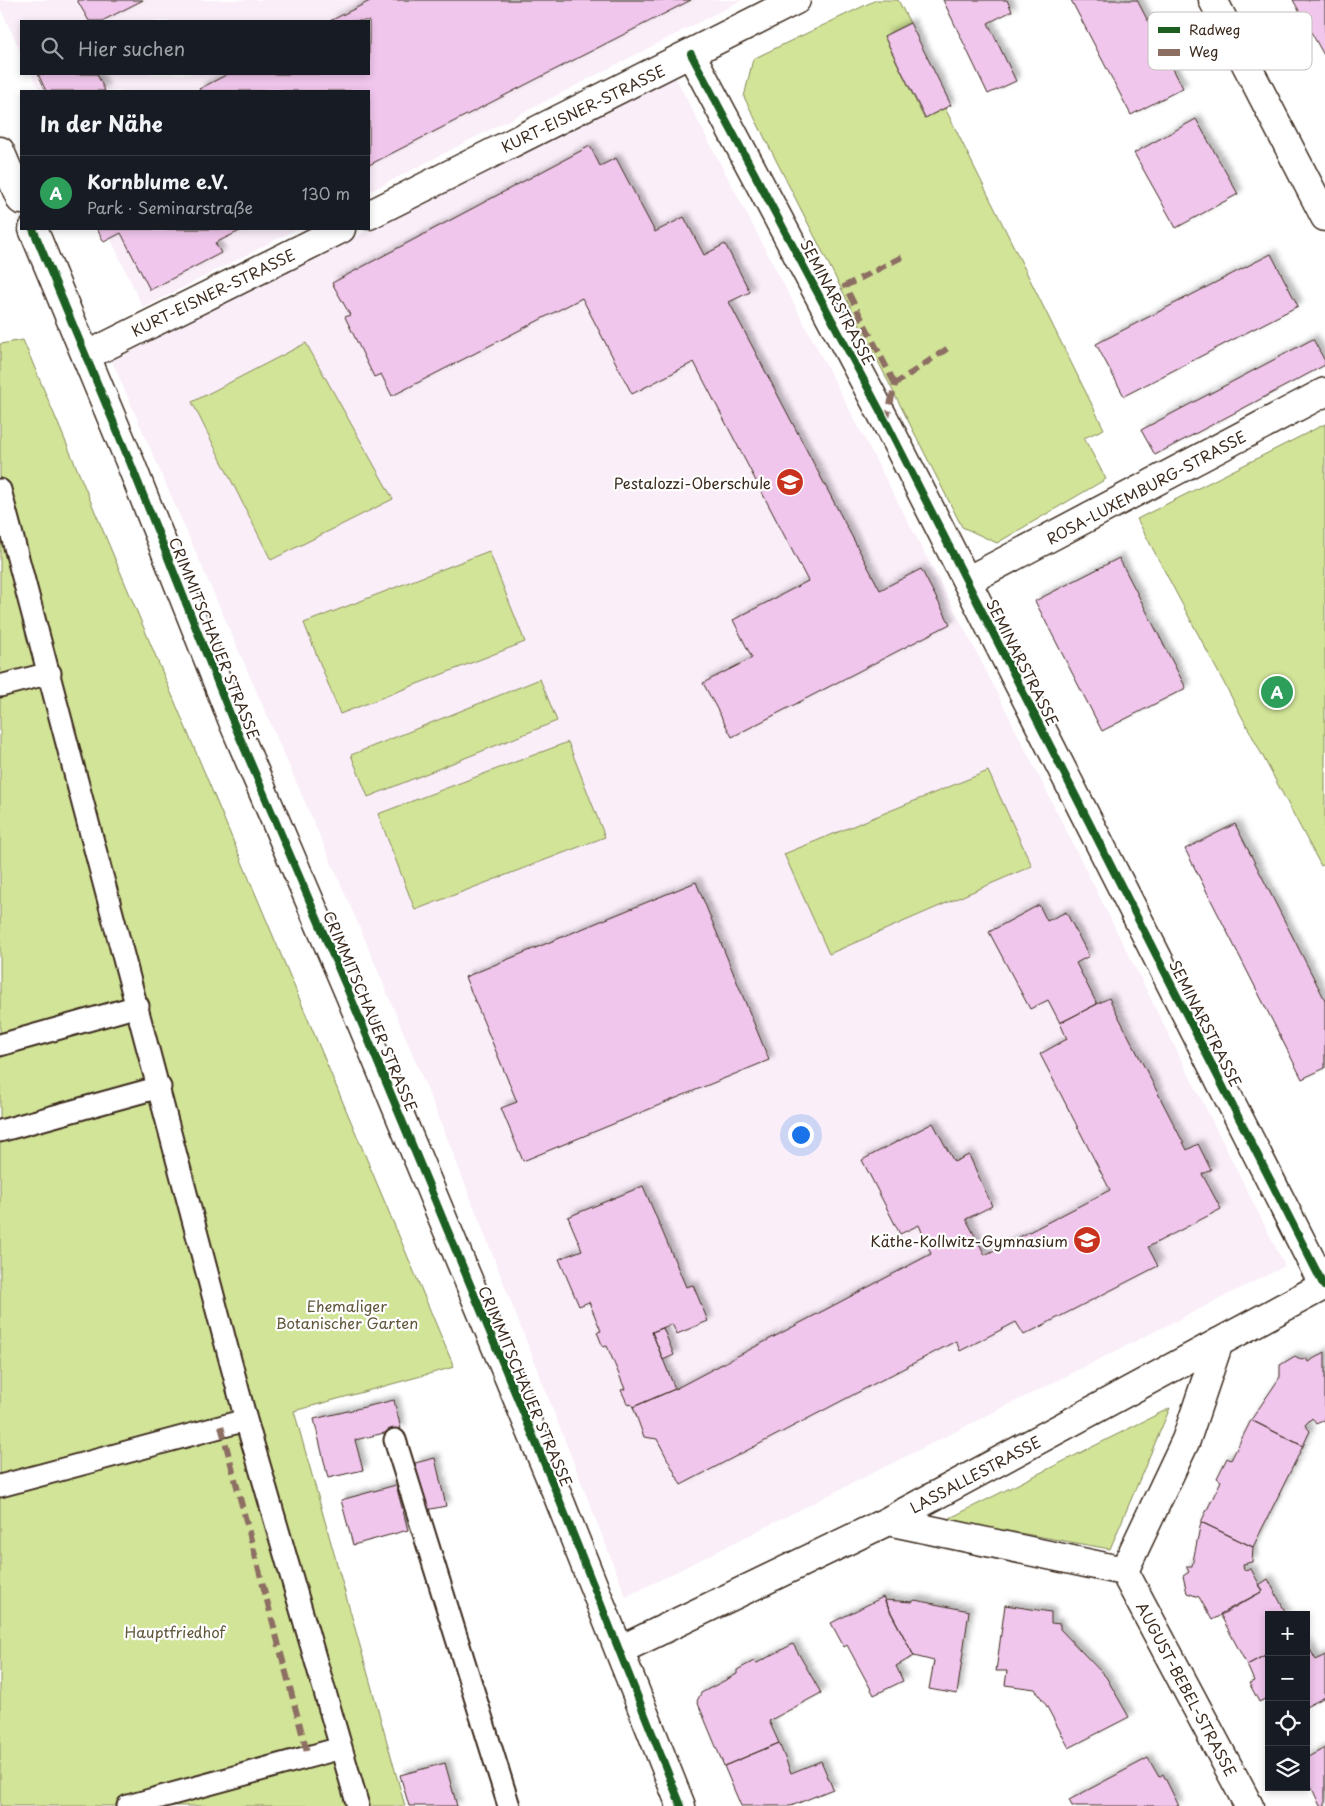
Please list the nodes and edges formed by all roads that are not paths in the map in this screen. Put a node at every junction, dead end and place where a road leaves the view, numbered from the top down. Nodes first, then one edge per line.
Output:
1 (796, 0) edge
2 (1212, 0) edge
3 (1218, 12) edge
4 (691, 54) junction
5 (1248, 70) edge
6 (0, 151) edge
7 (20, 198) edge
8 (370, 214) edge
9 (1325, 217) edge
10 (33, 230) edge
11 (339, 230) edge
12 (86, 356) junction
13 (1325, 392) edge
14 (0, 490) edge
15 (967, 581) junction
16 (50, 672) junction
17 (0, 686) edge
18 (138, 1006) junction
19 (0, 1045) edge
20 (160, 1088) junction
21 (0, 1131) edge
22 (1324, 1285) edge
23 (1219, 1342) junction
24 (246, 1420) junction
25 (395, 1440) dead end
26 (0, 1486) edge
27 (888, 1521) junction
28 (1124, 1571) junction
29 (620, 1650) junction
30 (340, 1748) junction
31 (128, 1806) edge
32 (358, 1806) edge
33 (509, 1806) edge
34 (681, 1806) edge
35 (1249, 1806) edge

1 - 4 street, KURT-EISNER-STRASSE
2 - 3 street
4 - 8 street, KURT-EISNER-STRASSE
4 - 15 street, SEMINARSTRASSE
5 - 9 street
6 - 7 street
10 - 12 street, CRIMMITSCHAUER STRASSE
11 - 12 street, KURT-EISNER-STRASSE
12 - 29 street, CRIMMITSCHAUER STRASSE
13 - 15 street, ROSA-LUXEMBURG-STRASSE
14 - 16 lane
15 - 22 street, SEMINARSTRASSE
16 - 17 lane
16 - 18 lane
18 - 19 lane
18 - 20 lane
20 - 21 lane
20 - 24 lane
22 - 23 street, LASSALLESTRASSE
23 - 27 street, LASSALLESTRASSE
23 - 28 street
24 - 26 lane
24 - 30 lane
25 - 33 lane
27 - 28 street
27 - 29 street, LASSALLESTRASSE
28 - 35 street, AUGUST-BEBEL-STRASSE
29 - 34 street, CRIMMITSCHAUER STRASSE
30 - 31 lane
30 - 32 lane

